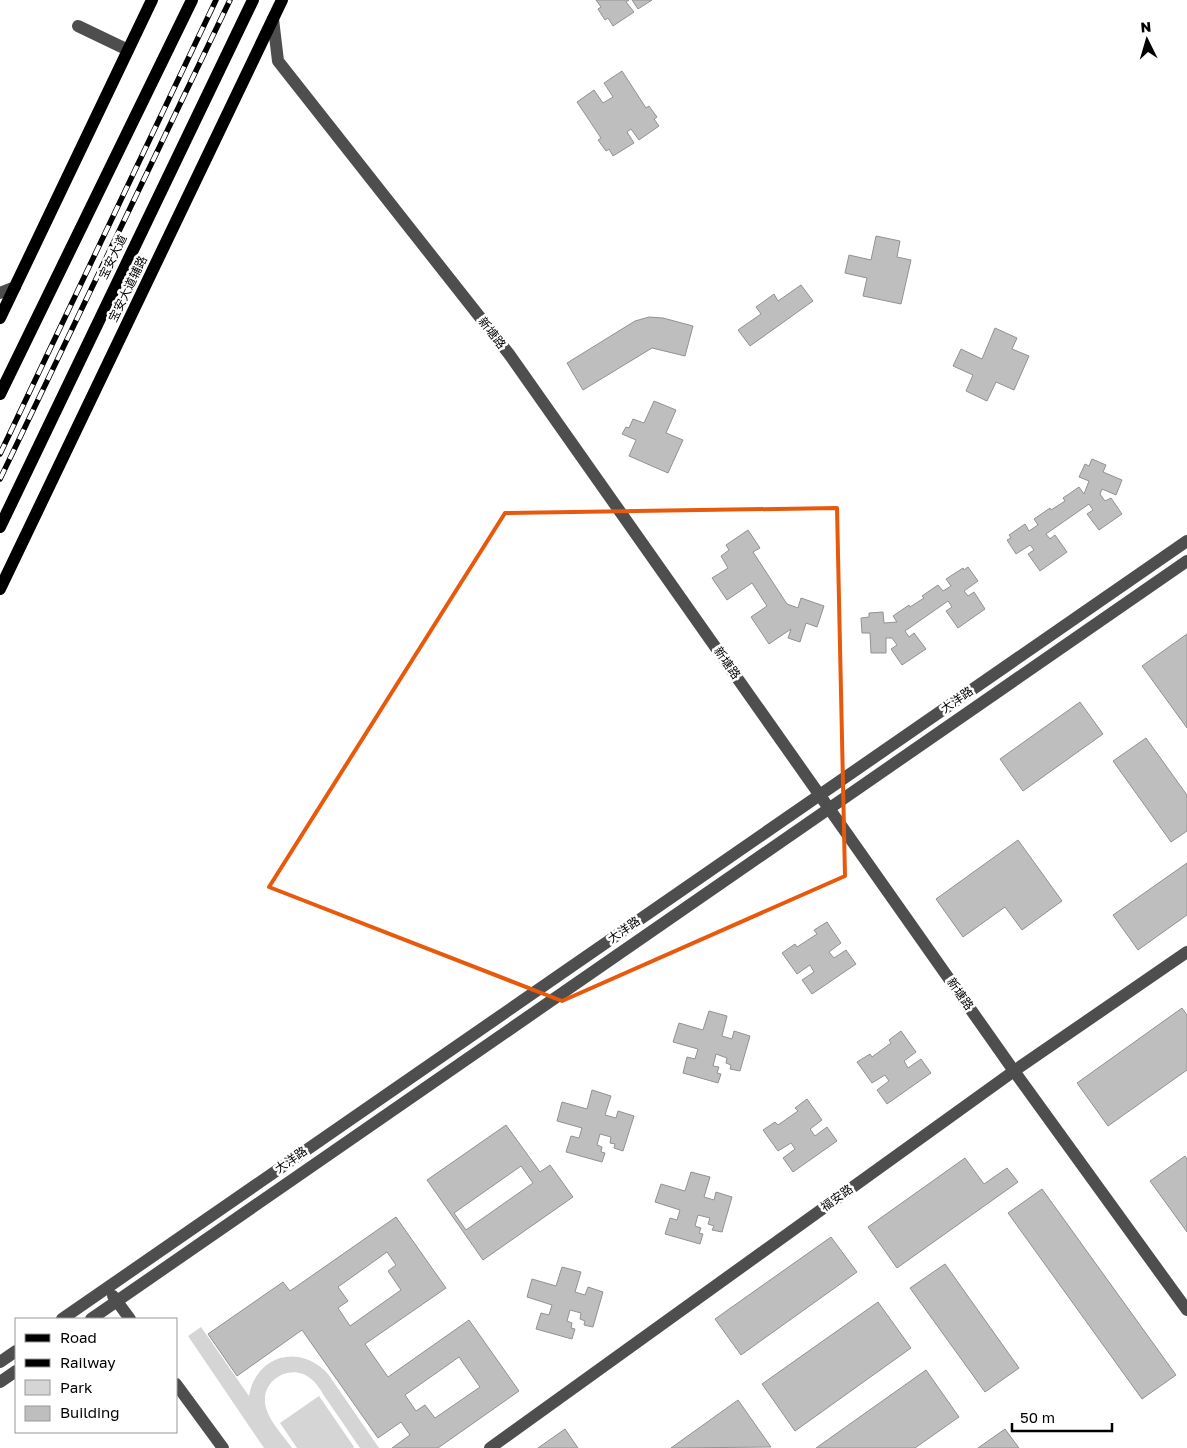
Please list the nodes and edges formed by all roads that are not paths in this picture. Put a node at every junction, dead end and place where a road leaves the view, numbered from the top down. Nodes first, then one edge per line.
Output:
1 (152, 0) edge
2 (192, 0) edge
3 (253, 0) edge
4 (282, 0) edge
5 (273, 19) junction
6 (78, 26) dead end
7 (128, 50) junction
8 (15, 287) junction
9 (0, 293) edge
10 (0, 318) edge
11 (0, 394) edge
12 (0, 527) edge
13 (1187, 541) edge
14 (1187, 561) edge
15 (0, 589) edge
16 (820, 795) junction
17 (829, 808) junction
18 (1187, 952) edge
19 (1014, 1071) junction
20 (107, 1288) junction
21 (117, 1301) junction
22 (1187, 1310) edge
23 (63, 1318) edge
24 (92, 1318) edge
25 (129, 1318) edge
26 (15, 1352) edge
27 (0, 1362) edge
28 (15, 1372) edge
29 (0, 1382) edge
30 (178, 1387) edge
31 (223, 1448) edge
32 (490, 1448) edge

1 - 7 main road
2 - 11 main road
3 - 12 main road, 宝安大道
4 - 5 main road, 宝安大道辅路
5 - 15 main road, 宝安大道辅路
5 - 16 street, 新塘路
6 - 7 street
7 - 8 main road
8 - 9 street
8 - 10 main road
13 - 16 street, 大洋路
14 - 17 street, 大洋路
16 - 17 street, 新塘路
16 - 20 street, 大洋路
17 - 19 street, 新塘路
17 - 21 street, 大洋路
18 - 19 street, 福安路
19 - 22 street, 新塘路
19 - 32 street, 福安路
20 - 21 street
20 - 23 street, 大洋路
21 - 24 street, 大洋路
21 - 25 street
26 - 27 street
28 - 29 street
30 - 31 street

